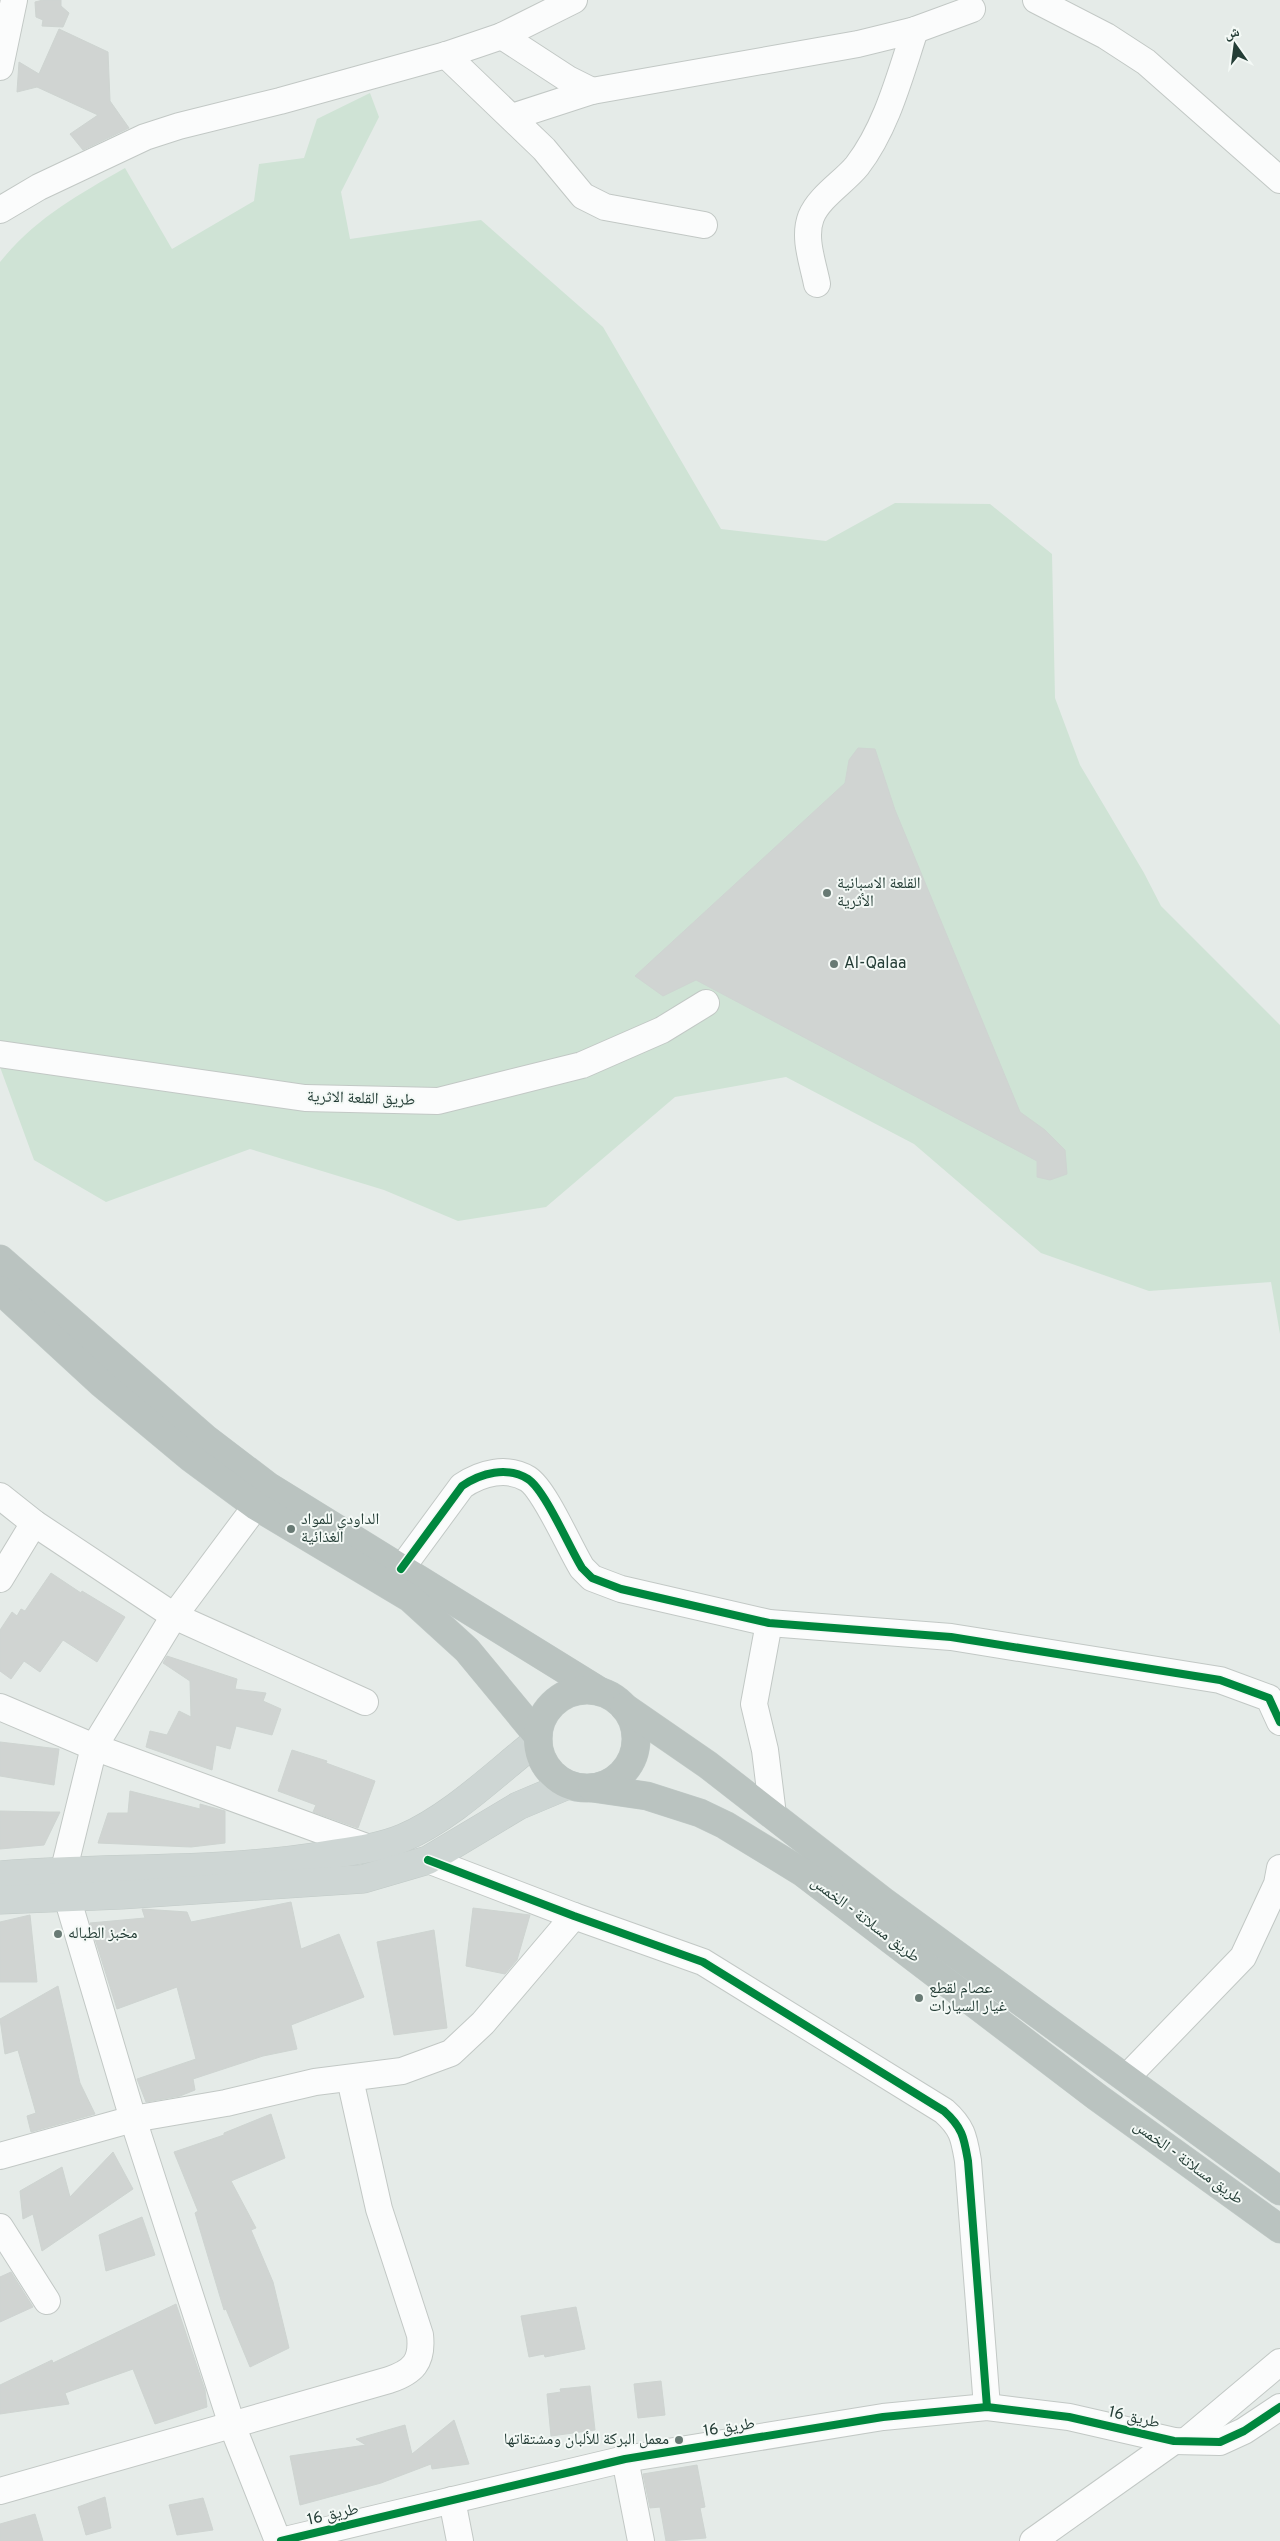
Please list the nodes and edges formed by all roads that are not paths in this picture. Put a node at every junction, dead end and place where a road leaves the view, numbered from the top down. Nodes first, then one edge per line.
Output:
1 (14, 0) edge
2 (574, 0) edge
3 (1036, 0) edge
4 (975, 3) edge
5 (915, 30) junction
6 (502, 36) junction
7 (446, 55) junction
8 (0, 62) edge
9 (592, 91) junction
10 (512, 117) junction
11 (1280, 180) edge
12 (0, 210) edge
13 (704, 225) dead end
14 (817, 284) dead end
15 (706, 1002) dead end
16 (0, 1054) edge
17 (0, 1259) edge
18 (0, 1290) edge
19 (0, 1496) edge
20 (262, 1496) junction
21 (34, 1523) junction
22 (401, 1569) junction
23 (0, 1579) edge
24 (174, 1616) junction
25 (769, 1623) junction
26 (601, 1692) junction
27 (365, 1702) dead end
28 (0, 1707) edge
29 (624, 1707) junction
30 (1280, 1722) edge
31 (538, 1738) junction
32 (94, 1747) junction
33 (580, 1786) junction
34 (773, 1815) junction
35 (369, 1848) junction
36 (428, 1860) junction
37 (1280, 1868) edge
38 (64, 1869) junction
39 (0, 1874) edge
40 (67, 1897) junction
41 (0, 1900) edge
42 (574, 1916) junction
43 (1126, 2078) junction
44 (350, 2079) junction
45 (133, 2119) junction
46 (0, 2156) edge
47 (1280, 2192) edge
48 (1280, 2230) edge
49 (4, 2242) edge
50 (47, 2301) dead end
51 (1280, 2362) edge
52 (987, 2407) junction
53 (1280, 2407) edge
54 (232, 2425) junction
55 (1180, 2441) junction
56 (625, 2459) junction
57 (0, 2491) edge
58 (452, 2500) junction
59 (279, 2541) edge
60 (460, 2541) edge
61 (641, 2541) edge
62 (1033, 2541) edge

1 - 8 street
2 - 6 street
3 - 11 street
4 - 5 street
5 - 9 street
5 - 14 street
6 - 7 street
6 - 9 street
7 - 10 street
7 - 12 street
9 - 10 street
10 - 13 street
15 - 16 street, طريق القلعة الاثرية
17 - 20 highway
18 - 20 highway
19 - 21 street
20 - 22 highway
20 - 24 street
20 - 31 highway
21 - 23 street
21 - 24 street
22 - 25 street
22 - 26 highway
24 - 27 street
24 - 32 street
25 - 30 street
25 - 34 street
26 - 29 highway
26 - 31 highway
28 - 32 street
29 - 33 highway
29 - 34 highway, طريق مسلاتة - الخمس
31 - 33 highway
31 - 35 main road
32 - 35 street
32 - 38 street
33 - 36 main road
33 - 48 highway, طريق مسلاتة - الخمس
34 - 43 highway, طريق مسلاتة - الخمس
35 - 38 main road
36 - 40 main road
36 - 42 street
37 - 43 street
38 - 39 main road
40 - 41 main road
40 - 45 street
42 - 44 street
42 - 52 street
43 - 47 highway, طريق مسلاتة - الخمس
44 - 45 street
44 - 54 street
45 - 46 street
45 - 54 street
49 - 50 street
51 - 55 street
52 - 55 street, طريق 16
52 - 56 street, طريق 16
53 - 55 street, طريق 16
54 - 57 street
54 - 59 street
55 - 62 street
56 - 58 street, طريق 16
56 - 61 street
58 - 59 street, طريق 16
58 - 60 street

